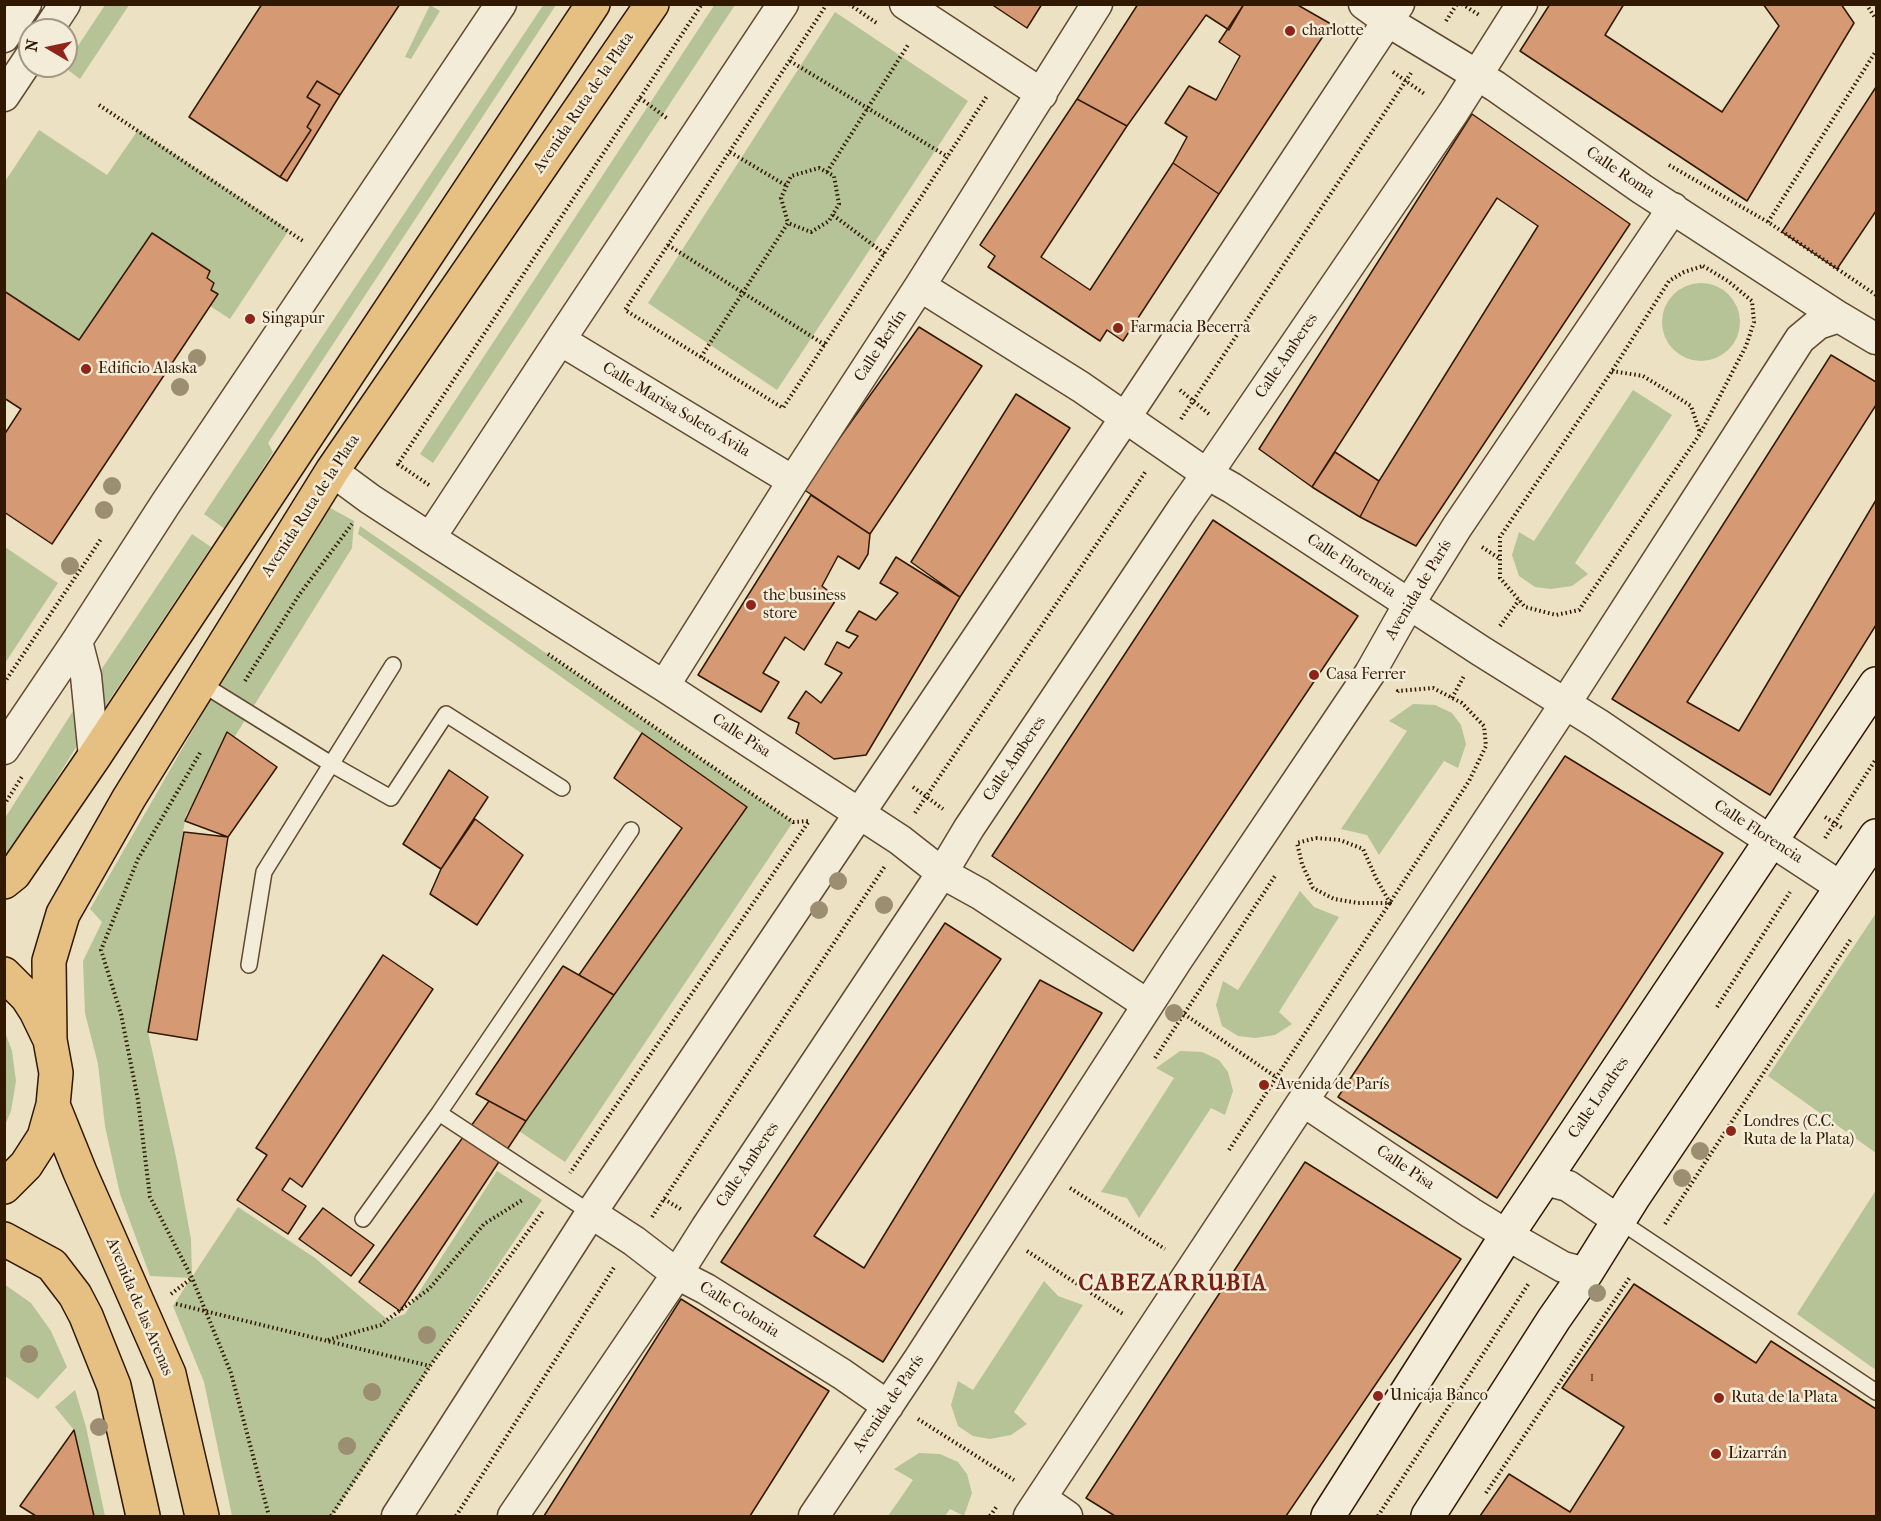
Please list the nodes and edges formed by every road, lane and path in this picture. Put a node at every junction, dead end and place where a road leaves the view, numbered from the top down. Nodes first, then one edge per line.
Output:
1 (26, 4) edge
2 (65, 4) edge
3 (501, 4) edge
4 (593, 4) edge
5 (652, 4) edge
6 (702, 4) edge
7 (783, 4) edge
8 (827, 4) edge
9 (849, 4) edge
10 (905, 4) edge
11 (1097, 4) edge
12 (1364, 4) edge
13 (1456, 4) edge
14 (1462, 4) edge
15 (1522, 4) edge
16 (1866, 4) edge
17 (1394, 13) edge
18 (56, 18) edge
19 (1483, 18) dead end
20 (1876, 19) edge
21 (883, 27) dead end
22 (1441, 29) dead end
23 (4, 37) edge
24 (900, 39) dead end
25 (1876, 51) edge
26 (790, 61) junction
27 (1417, 63) dead end
28 (1385, 66) dead end
29 (18, 75) edge
30 (1476, 75) junction
31 (982, 93) dead end
32 (1042, 94) junction
33 (4, 96) edge
34 (640, 98) junction
35 (1433, 100) dead end
36 (99, 105) dead end
37 (671, 121) dead end
38 (730, 152) junction
39 (948, 157) junction
40 (1666, 163) dead end
41 (826, 172) junction
42 (787, 186) junction
43 (1673, 208) junction
44 (833, 215) junction
45 (1768, 222) junction
46 (788, 223) junction
47 (668, 245) junction
48 (885, 254) junction
49 (329, 259) junction
50 (920, 286) junction
51 (1876, 295) edge
52 (1839, 317) junction
53 (560, 339) junction
54 (1876, 339) edge
55 (825, 345) junction
56 (701, 357) junction
57 (1612, 371) junction
58 (1172, 384) dead end
59 (1125, 418) junction
60 (1217, 420) dead end
61 (1177, 425) dead end
62 (1700, 434) junction
63 (1150, 465) dead end
64 (332, 471) junction
65 (1208, 474) junction
66 (433, 479) dead end
67 (793, 481) junction
68 (430, 538) junction
69 (1473, 541) dead end
70 (1500, 559) junction
71 (1519, 600) junction
72 (1409, 604) junction
73 (1499, 627) dead end
74 (77, 641) junction
75 (393, 665) dead end
76 (1469, 668) dead end
77 (199, 682) junction
78 (1876, 684) edge
79 (664, 686) junction
80 (1452, 698) junction
81 (1392, 701) dead end
82 (1565, 704) junction
83 (205, 744) dead end
84 (4, 749) edge
85 (94, 758) junction
86 (1876, 759) edge
87 (331, 764) junction
88 (908, 783) dead end
89 (562, 788) dead end
90 (926, 797) junction
91 (859, 814) junction
92 (1821, 815) dead end
93 (910, 821) dead end
94 (969, 828) junction
95 (631, 830) dead end
96 (1303, 834) dead end
97 (1863, 834) edge
98 (1825, 839) dead end
99 (1773, 841) junction
100 (1297, 843) junction
101 (1291, 853) dead end
102 (889, 860) dead end
103 (942, 873) junction
104 (1277, 873) dead end
105 (4, 882) edge
106 (1841, 887) junction
107 (1390, 903) junction
108 (1851, 939) dead end
109 (249, 965) dead end
110 (4, 974) edge
111 (1148, 1005) junction
112 (1184, 1014) junction
113 (50, 1040) junction
114 (1152, 1062) dead end
115 (1276, 1077) junction
116 (1303, 1101) junction
117 (53, 1106) junction
118 (439, 1113) junction
119 (1227, 1153) dead end
120 (1545, 1180) junction
121 (4, 1187) edge
122 (553, 1187) junction
123 (1064, 1197) dead end
124 (591, 1213) junction
125 (363, 1219) dead end
126 (1618, 1220) junction
127 (648, 1224) dead end
128 (1665, 1225) dead end
129 (1507, 1235) junction
130 (4, 1239) edge
131 (1033, 1242) dead end
132 (1027, 1251) junction
133 (1159, 1258) dead end
134 (619, 1260) dead end
135 (1021, 1261) dead end
136 (1586, 1273) junction
137 (677, 1274) junction
138 (1532, 1277) dead end
139 (1630, 1277) dead end
140 (134, 1293) junction
141 (1129, 1305) dead end
142 (327, 1341) junction
143 (430, 1366) junction
144 (1876, 1392) edge
145 (888, 1406) junction
146 (923, 1410) dead end
147 (1019, 1472) dead end
148 (1014, 1480) junction
149 (1008, 1489) dead end
150 (1483, 1497) dead end
151 (1002, 1498) dead end
152 (1035, 1508) edge
153 (143, 1516) edge
154 (202, 1516) edge
155 (268, 1516) edge
156 (331, 1516) edge
157 (397, 1516) edge
158 (456, 1516) edge
159 (513, 1516) edge
160 (814, 1516) edge
161 (990, 1516) edge
162 (1067, 1516) edge
163 (1328, 1516) edge
164 (1378, 1516) edge
165 (1428, 1516) edge

1 - 23 street
2 - 18 street
3 - 49 street
4 - 85 main road
5 - 64 main road, Avenida Ruta de la Plata
6 - 34 path
7 - 53 street
8 - 26 path
9 - 21 path
10 - 32 street
11 - 32 street, Calle Berlín
12 - 17 street, Calle Roma
13 - 22 path
14 - 19 path
15 - 30 street, Calle Amberes
16 - 20 path
17 - 30 street, Calle Roma
17 - 59 street
24 - 41 path
25 - 45 path
26 - 38 path
26 - 39 path
27 - 61 path
28 - 35 path
29 - 33 street
30 - 43 street, Calle Roma
30 - 65 street, Calle Amberes
31 - 39 path
32 - 50 street, Calle Berlín
34 - 37 path
34 - 66 path
36 - 49 path
38 - 42 path
38 - 47 path
39 - 48 path
40 - 45 path
41 - 42 path
41 - 44 path
42 - 46 path
43 - 52 street, Calle Roma
43 - 72 street, Avenida de París
44 - 46 path
44 - 48 path
45 - 51 path
46 - 56 path
47 - 55 path
47 - 56 path
48 - 55 path
49 - 74 street
50 - 59 street, Calle Florencia
50 - 67 street, Calle Berlín
52 - 54 street, Calle Roma
52 - 82 street
53 - 67 street, Calle Marisa Soleto Ávila
53 - 68 street
55 - 56 path
57 - 62 path
57 - 62 path
57 - 70 path
58 - 60 path
59 - 65 street, Calle Florencia
59 - 91 street
62 - 71 path
63 - 90 path
64 - 68 street, Calle Pisa
64 - 77 main road, Avenida Ruta de la Plata
65 - 72 street, Calle Florencia
65 - 94 street, Calle Amberes
67 - 79 street, Calle Berlín
68 - 79 street, Calle Pisa
69 - 70 path
70 - 71 path
71 - 73 path
72 - 82 street, Calle Florencia
72 - 111 street, Avenida de París
74 - 84 street
74 - 85 street
75 - 87 lane
76 - 80 path
77 - 87 lane
77 - 113 main road, Avenida Ruta de la Plata
78 - 99 main road, Calle Londres
79 - 91 street, Calle Pisa
80 - 81 path
80 - 107 path
82 - 99 street, Calle Florencia
82 - 116 street
83 - 155 path
85 - 105 main road
86 - 98 path
87 - 89 lane
87 - 109 lane
88 - 90 path
90 - 93 path
90 - 94 path
91 - 103 street, Calle Pisa
91 - 124 street
92 - 97 path
94 - 103 street, Calle Amberes
95 - 118 lane
96 - 100 path
97 - 106 main road
99 - 106 street, Calle Florencia
99 - 120 main road, Calle Londres
100 - 101 path
100 - 107 path
100 - 107 path
102 - 127 path
103 - 111 street, Calle Pisa
103 - 137 street, Calle Amberes
104 - 112 path
106 - 126 main road
107 - 115 path
108 - 128 path
110 - 113 main road
111 - 145 street, Avenida de París
112 - 114 path
112 - 115 path
113 - 117 main road
115 - 119 path
116 - 129 street, Calle Pisa
116 - 152 street
117 - 121 main road
117 - 140 main road, Avenida de las Arenas
118 - 122 lane
118 - 125 lane
120 - 126 street
120 - 129 main road, Calle Londres
122 - 124 lane
122 - 142 path
122 - 143 path
123 - 133 path
124 - 137 street, Calle Colonia
124 - 157 street
126 - 136 main road
126 - 144 lane
129 - 136 street, Calle Pisa
129 - 163 main road, Calle Londres
130 - 153 main road
131 - 132 path
132 - 135 path
132 - 141 path
134 - 158 path
136 - 165 main road
137 - 145 street, Calle Colonia
137 - 159 street, Calle Amberes
138 - 164 path
139 - 150 path
140 - 142 path
140 - 154 main road, Avenida de las Arenas
142 - 143 path
143 - 156 path
145 - 160 street, Avenida de París
146 - 148 path
147 - 148 path
148 - 149 path
151 - 161 path
152 - 162 street

